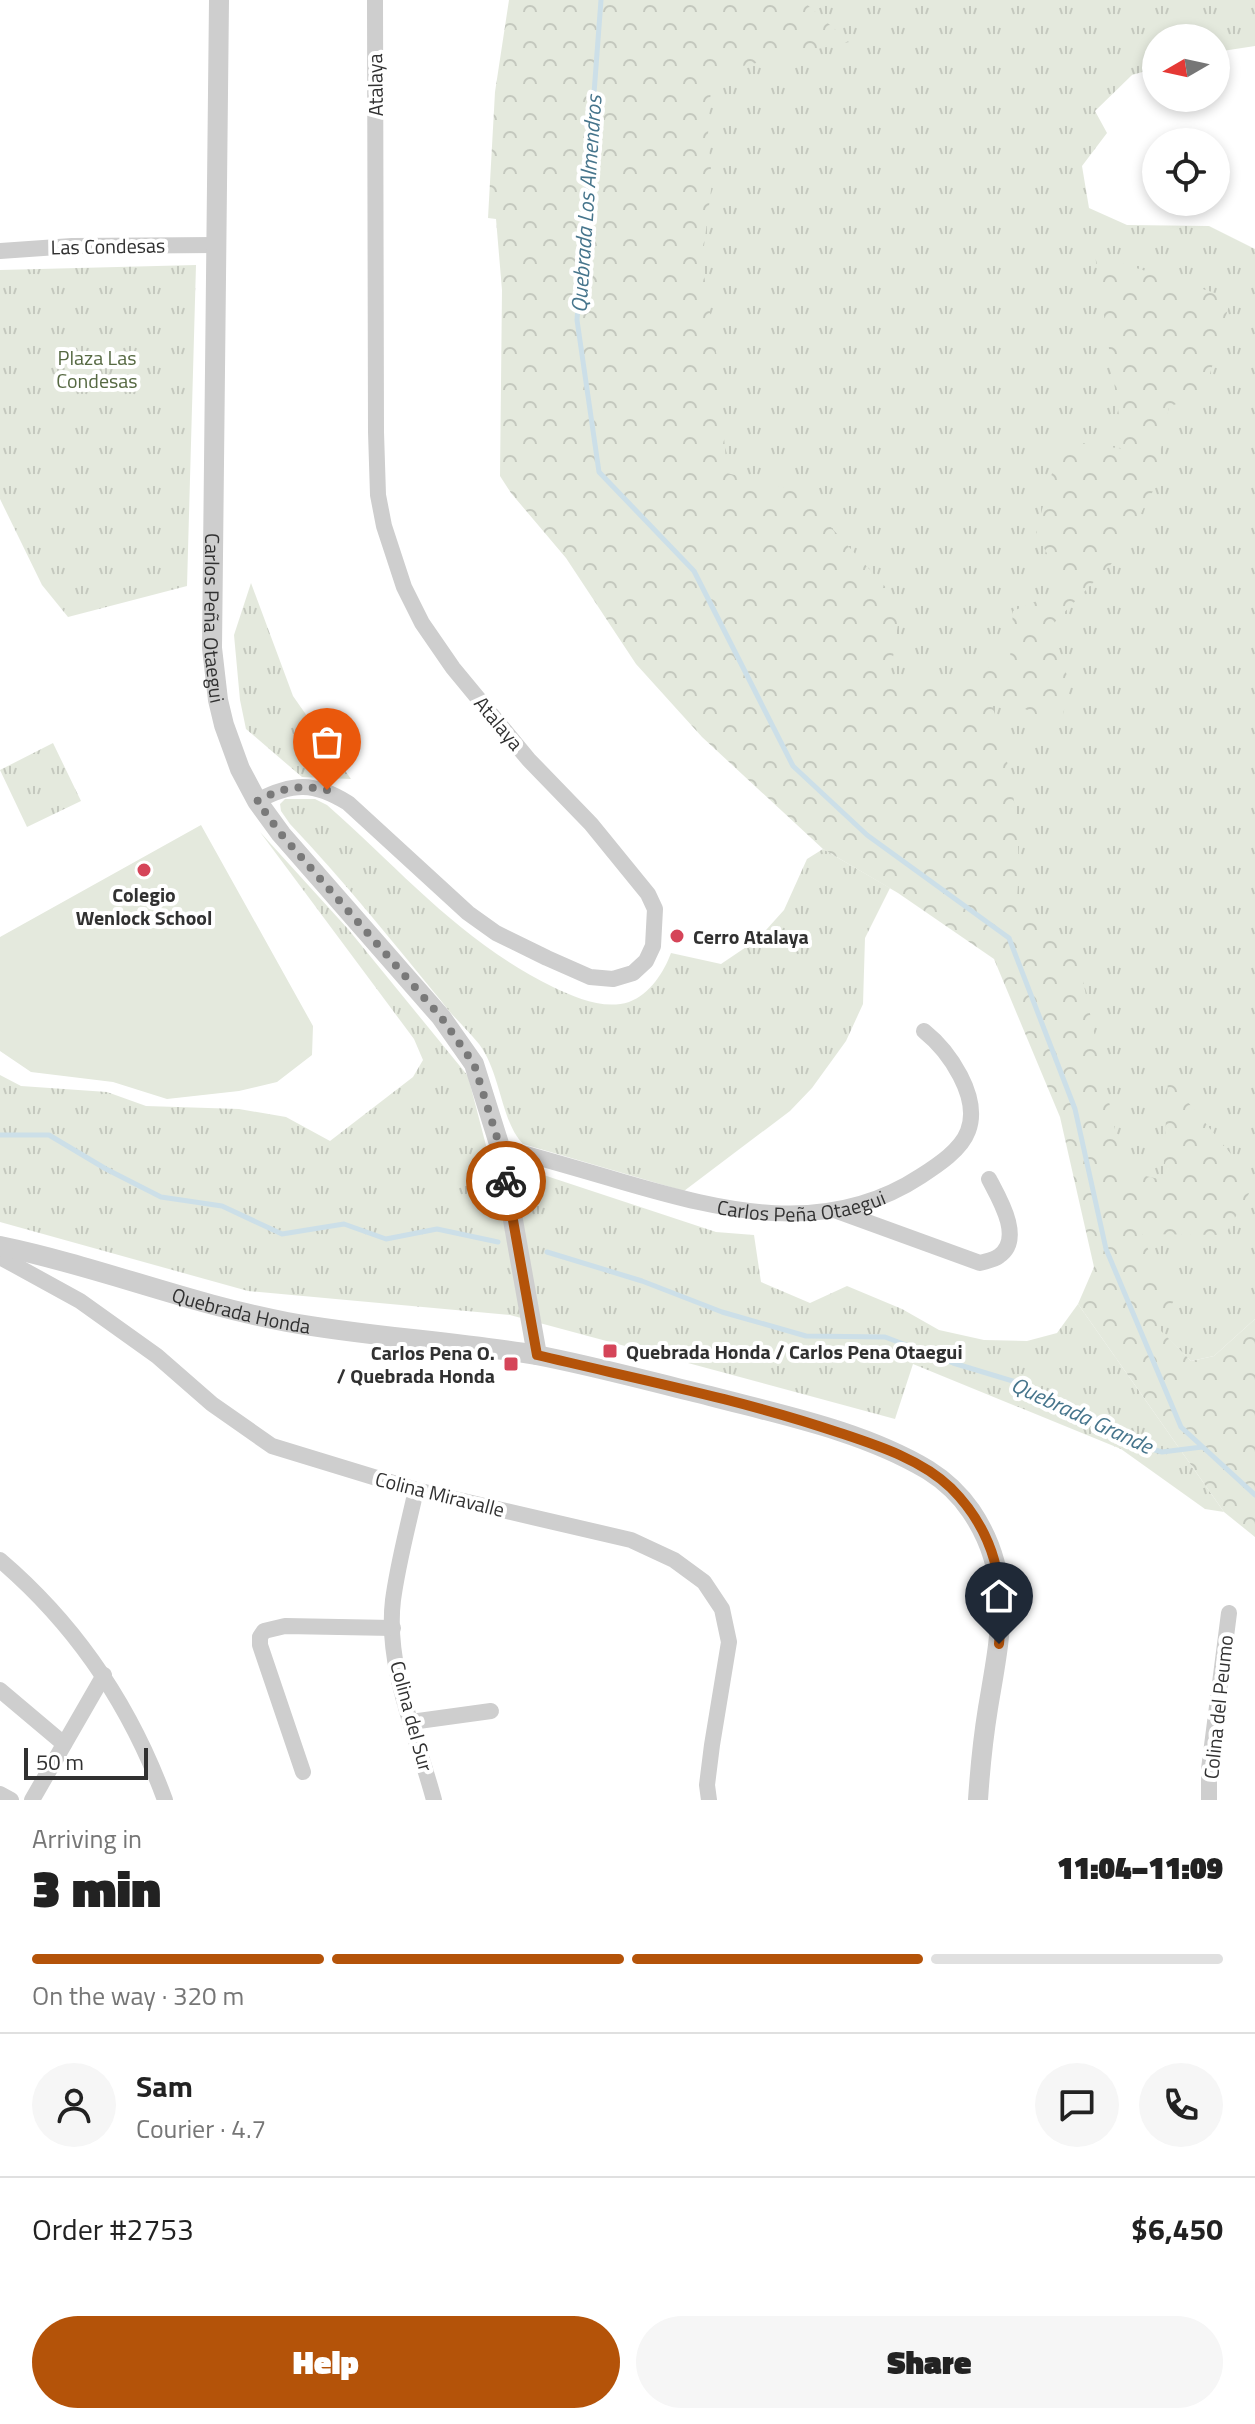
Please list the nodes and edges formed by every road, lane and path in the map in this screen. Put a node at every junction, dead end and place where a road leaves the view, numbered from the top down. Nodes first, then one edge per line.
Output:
1 (219, 0) edge
2 (375, 0) edge
3 (217, 245) junction
4 (0, 251) edge
5 (257, 801) junction
6 (924, 1031) dead end
7 (500, 1147) junction
8 (989, 1179) dead end
9 (837, 1211) junction
10 (0, 1246) edge
11 (0, 1257) edge
12 (537, 1355) junction
13 (416, 1490) junction
14 (0, 1560) edge
15 (1229, 1613) dead end
16 (393, 1628) junction
17 (104, 1675) junction
18 (0, 1690) edge
19 (491, 1711) dead end
20 (411, 1722) junction
21 (64, 1744) junction
22 (303, 1772) dead end
23 (0, 1794) edge
24 (11, 1800) edge
25 (32, 1800) edge
26 (165, 1800) edge
27 (434, 1800) edge
28 (709, 1800) edge
29 (978, 1800) edge
30 (1209, 1800) edge

1 - 3 street, Carlos Peña Otaegui
2 - 5 street, Atalaya
3 - 4 street, Las Condesas
3 - 5 street, Carlos Peña Otaegui
5 - 7 street, Carlos Peña Otaegui
6 - 9 street, Carlos Peña Otaegui
7 - 9 street, Carlos Peña Otaegui
7 - 12 street, Carlos Peña Otaegui
8 - 9 street
10 - 12 street, Quebrada Honda
11 - 13 street, Colina Miravalle
12 - 29 street
13 - 16 street, Colina del Sur
13 - 28 street, Colina Miravalle
14 - 17 street
15 - 30 street, Colina del Peumo
16 - 20 street, Colina del Sur
16 - 22 street
17 - 21 street
17 - 26 street
18 - 21 street
19 - 20 street
20 - 27 street, Colina del Sur
21 - 25 street
23 - 24 street

